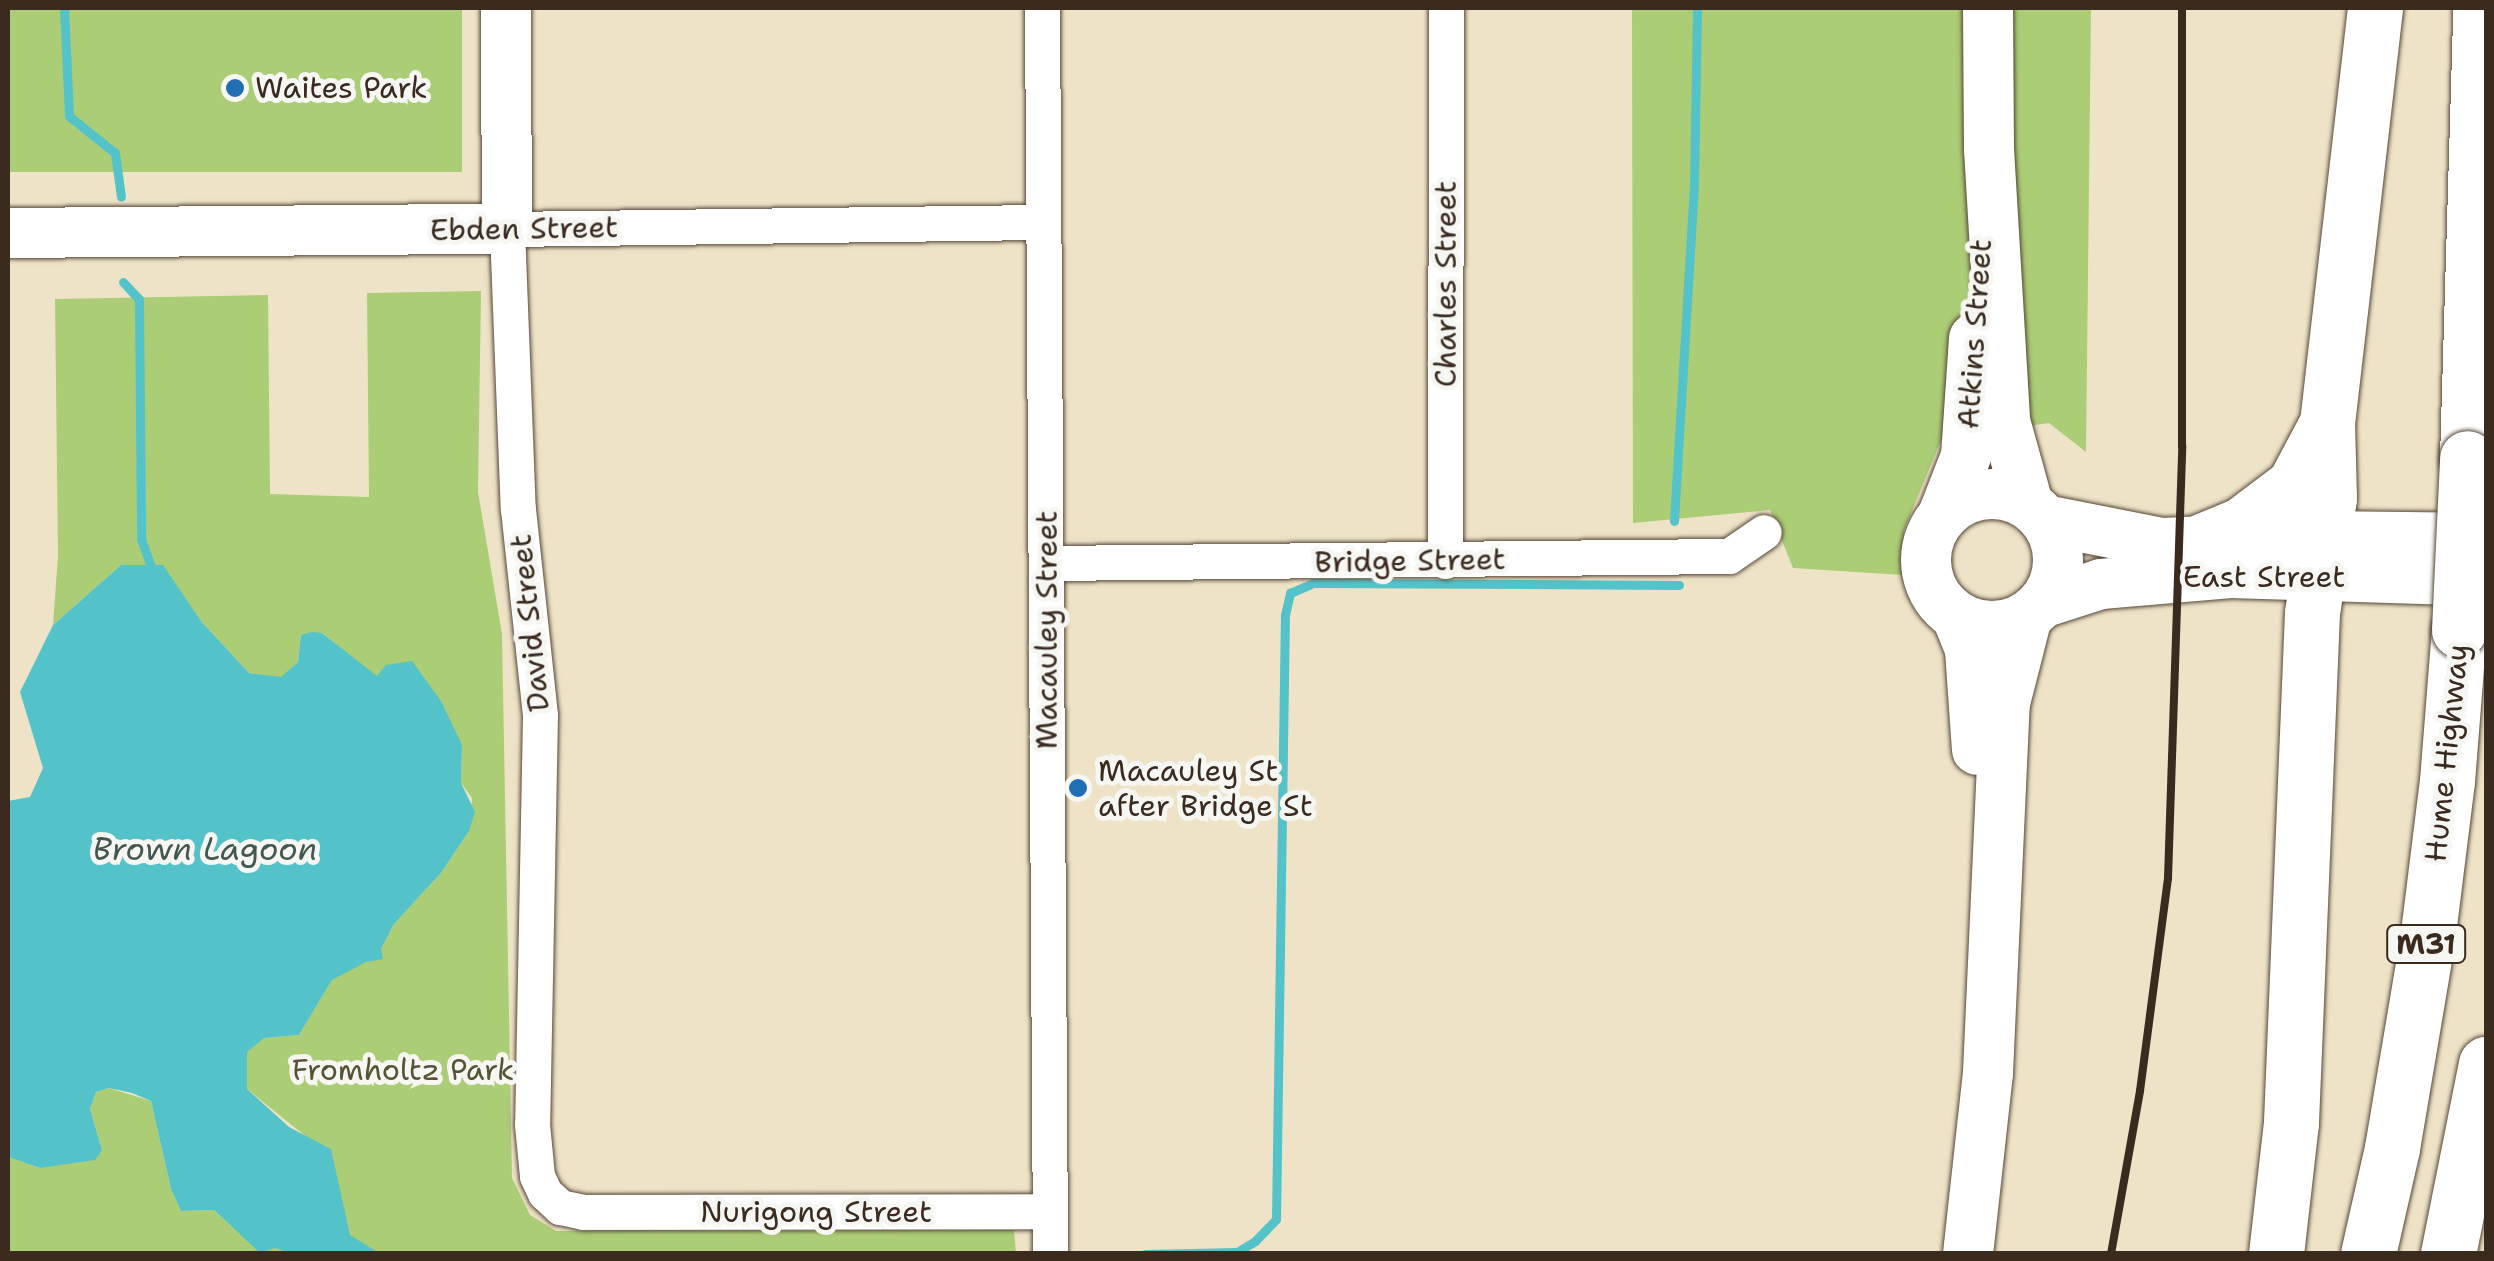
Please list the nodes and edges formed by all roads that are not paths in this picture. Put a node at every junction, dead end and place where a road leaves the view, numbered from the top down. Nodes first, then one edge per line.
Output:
1 (506, 8) edge
2 (1042, 8) edge
3 (1446, 8) edge
4 (1988, 8) edge
5 (2375, 8) edge
6 (2480, 8) edge
7 (1989, 148) junction
8 (1040, 222) junction
9 (507, 229) junction
10 (8, 233) edge
11 (2327, 423) junction
12 (2036, 512) junction
13 (1943, 515) junction
14 (1764, 532) dead end
15 (2486, 538) edge
16 (2202, 541) junction
17 (2319, 555) junction
18 (1446, 561) junction
19 (1048, 562) junction
20 (2486, 581) edge
21 (2036, 609) junction
22 (1957, 617) junction
23 (1989, 979) junction
24 (2486, 1064) edge
25 (1050, 1211) junction
26 (583, 1212) joint
27 (1050, 1254) edge
28 (1968, 1254) edge
29 (2276, 1254) edge
30 (2368, 1254) edge
31 (2448, 1254) edge

1 - 9 main road, David Street
2 - 8 street, Macauley Street
3 - 18 street, Charles Street
4 - 7 main road, Atkins Street
5 - 11 highway
6 - 30 highway, Hume Highway / M31, bridge
7 - 12 main road, Atkins Street
7 - 13 main road, Atkins Street
8 - 9 street, Ebden Street
8 - 19 street, Macauley Street
9 - 10 main road, Ebden Street
9 - 26 street, David Street
11 - 16 highway
11 - 17 highway
12 - 13 main road
12 - 16 main road, East Street
12 - 21 main road
13 - 22 main road
14 - 18 street, Bridge Street
15 - 17 main road, East Street
16 - 17 main road, East Street
17 - 20 main road, East Street
17 - 21 main road, East Street
17 - 29 highway
18 - 19 street, Bridge Street
19 - 25 street, Macauley Street
21 - 22 main road
21 - 23 main road
22 - 23 main road
23 - 28 main road
24 - 31 highway
25 - 26 street, Nurigong Street
25 - 27 street, Macauley Street

